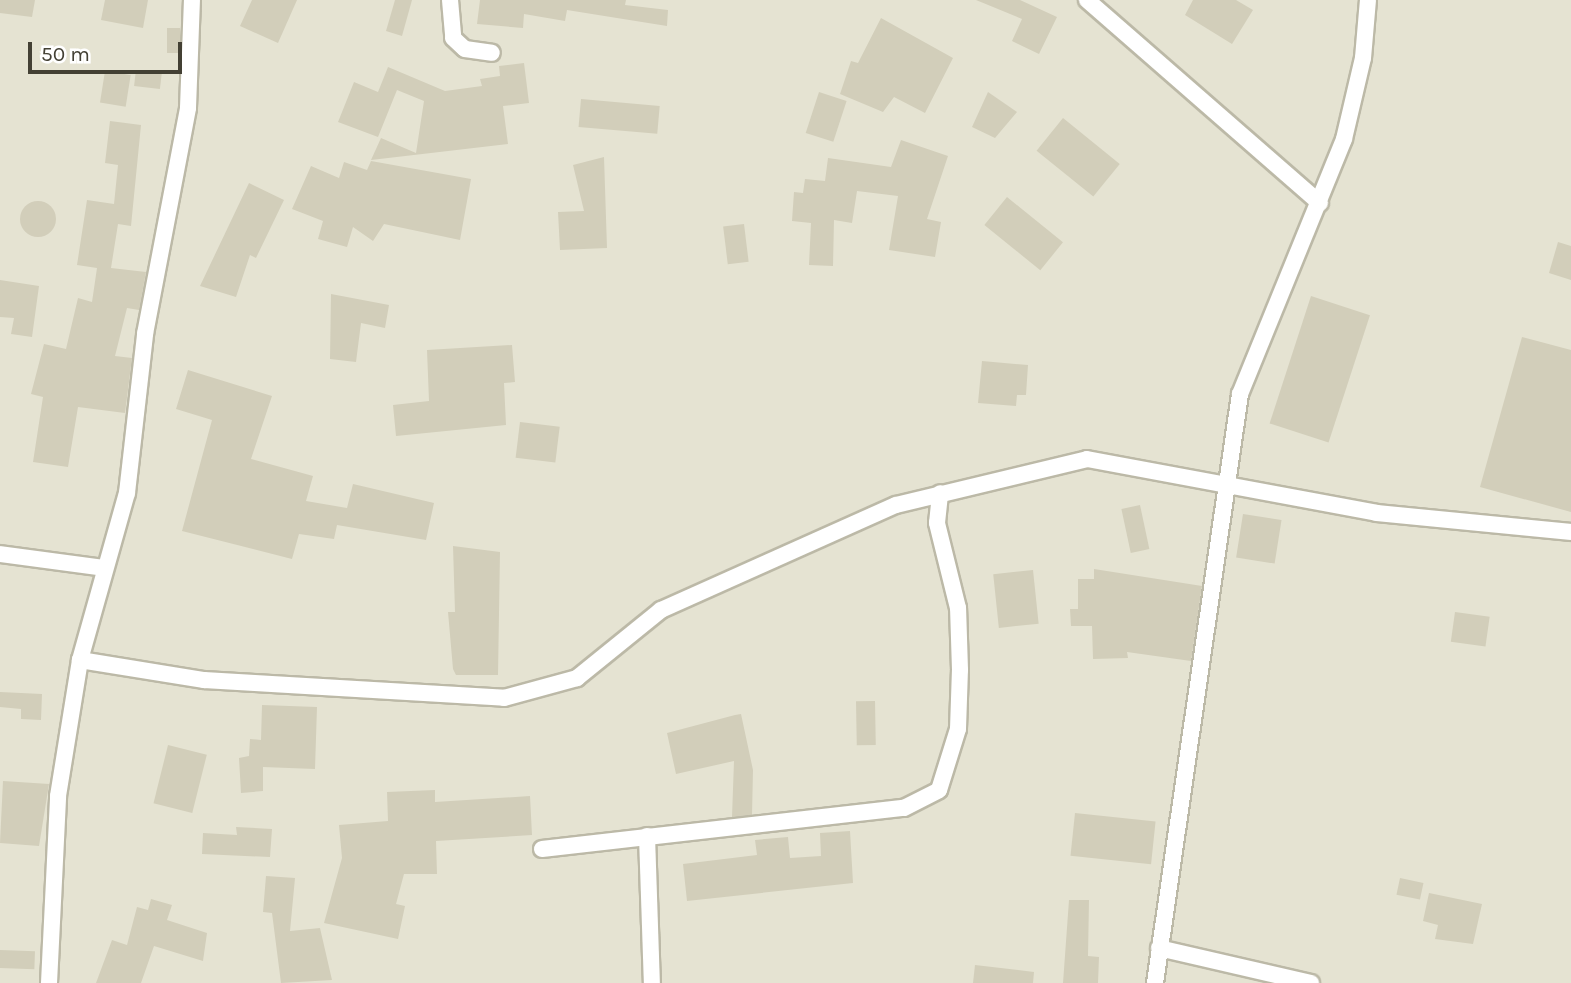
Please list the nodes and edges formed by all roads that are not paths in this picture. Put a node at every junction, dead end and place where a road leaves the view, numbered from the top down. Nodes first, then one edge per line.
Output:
1 (192, 0) edge
2 (450, 0) edge
3 (1087, 0) edge
4 (1368, 0) edge
5 (492, 52) dead end
6 (1320, 203) junction
7 (1228, 489) junction
8 (940, 493) junction
9 (1571, 532) edge
10 (0, 554) edge
11 (105, 568) junction
12 (80, 660) junction
13 (647, 836) junction
14 (542, 849) dead end
15 (1159, 948) junction
16 (49, 983) edge
17 (652, 983) edge
18 (1155, 983) edge
19 (1311, 983) edge

1 - 11 street
2 - 5 street
3 - 6 street
4 - 6 street
6 - 7 street
7 - 8 street
7 - 9 street
7 - 15 street
8 - 12 street
8 - 13 street
10 - 11 street
11 - 12 street
12 - 16 street
13 - 14 street
13 - 17 street
15 - 18 street
15 - 19 street

